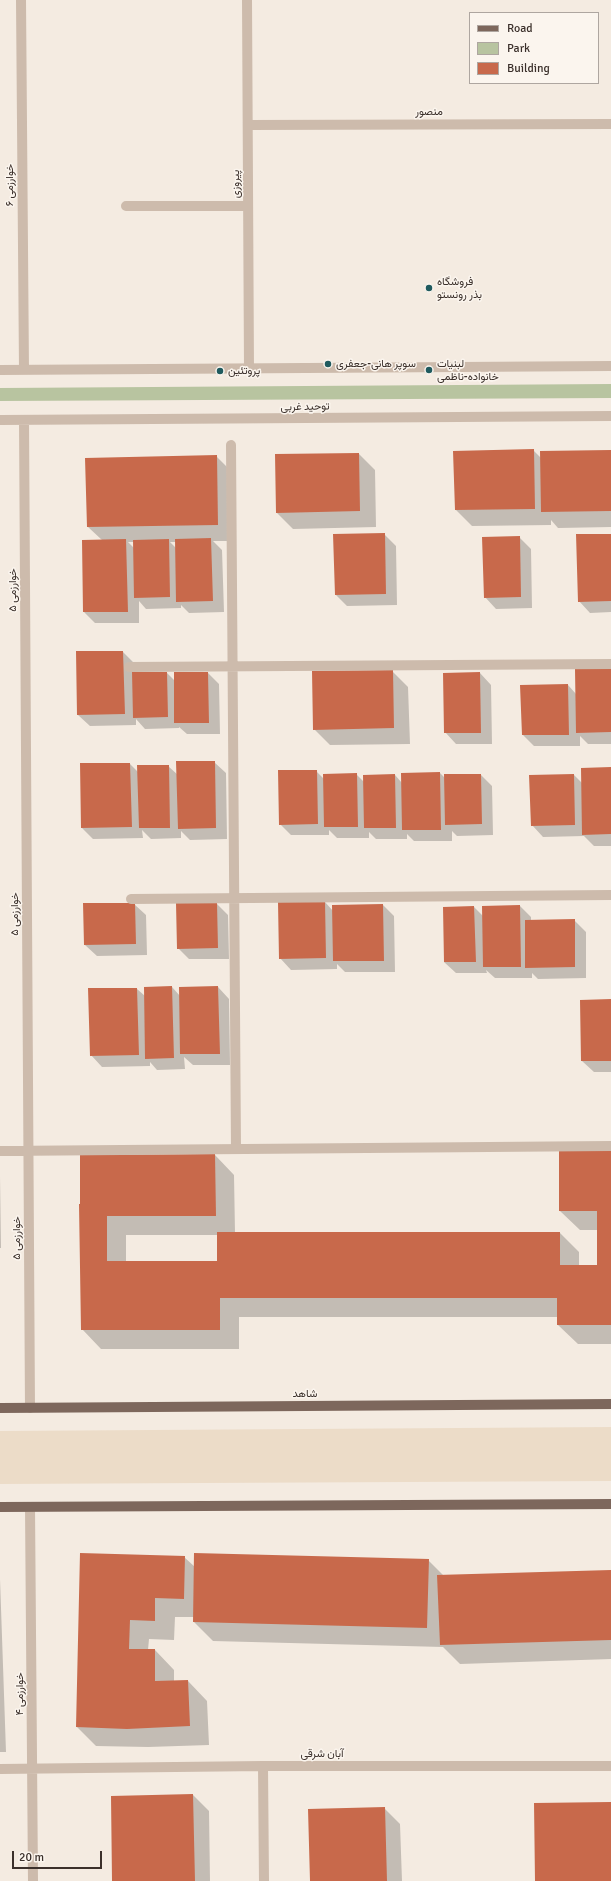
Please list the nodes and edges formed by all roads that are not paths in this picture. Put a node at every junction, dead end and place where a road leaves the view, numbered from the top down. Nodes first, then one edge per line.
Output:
1 (21, 0) edge
2 (247, 0) edge
3 (611, 124) edge
4 (248, 125) junction
5 (126, 206) dead end
6 (248, 206) junction
7 (611, 366) edge
8 (249, 368) junction
9 (0, 370) edge
10 (24, 370) junction
11 (611, 416) edge
12 (0, 420) edge
13 (24, 420) junction
14 (231, 446) dead end
15 (611, 664) edge
16 (233, 667) junction
17 (129, 668) dead end
18 (611, 895) edge
19 (234, 898) junction
20 (131, 899) dead end
21 (611, 1146) edge
22 (236, 1149) junction
23 (0, 1151) edge
24 (28, 1151) junction
25 (611, 1404) edge
26 (0, 1408) edge
27 (30, 1408) junction
28 (611, 1504) edge
29 (0, 1507) edge
30 (30, 1507) junction
31 (263, 1766) junction
32 (611, 1766) edge
33 (0, 1769) edge
34 (32, 1769) junction
35 (33, 1881) edge
36 (264, 1881) edge

1 - 10 street, خوارزمی ۶
2 - 4 street, پیروزی
3 - 4 street, منصور
4 - 6 street, پیروزی
5 - 6 street
6 - 8 street, پیروزی
7 - 8 street
8 - 10 street
9 - 10 street
11 - 13 street, توحید غربی
12 - 13 street, توحید غربی
13 - 24 street, خوارزمی ۵
14 - 16 street
15 - 16 street
16 - 17 street
16 - 19 street
18 - 19 street
19 - 20 street
19 - 22 street
21 - 22 street
22 - 24 street
23 - 24 street
24 - 27 street, خوارزمی ۵
25 - 27 main road, شاهد
26 - 27 main road, شاهد
28 - 30 main road
29 - 30 main road
30 - 34 street, خوارزمی ۴
31 - 32 street, آبان شرقی
31 - 34 street, آبان شرقی
31 - 36 street
33 - 34 street, آبان شرقی
34 - 35 street, خوارزمی ۴

